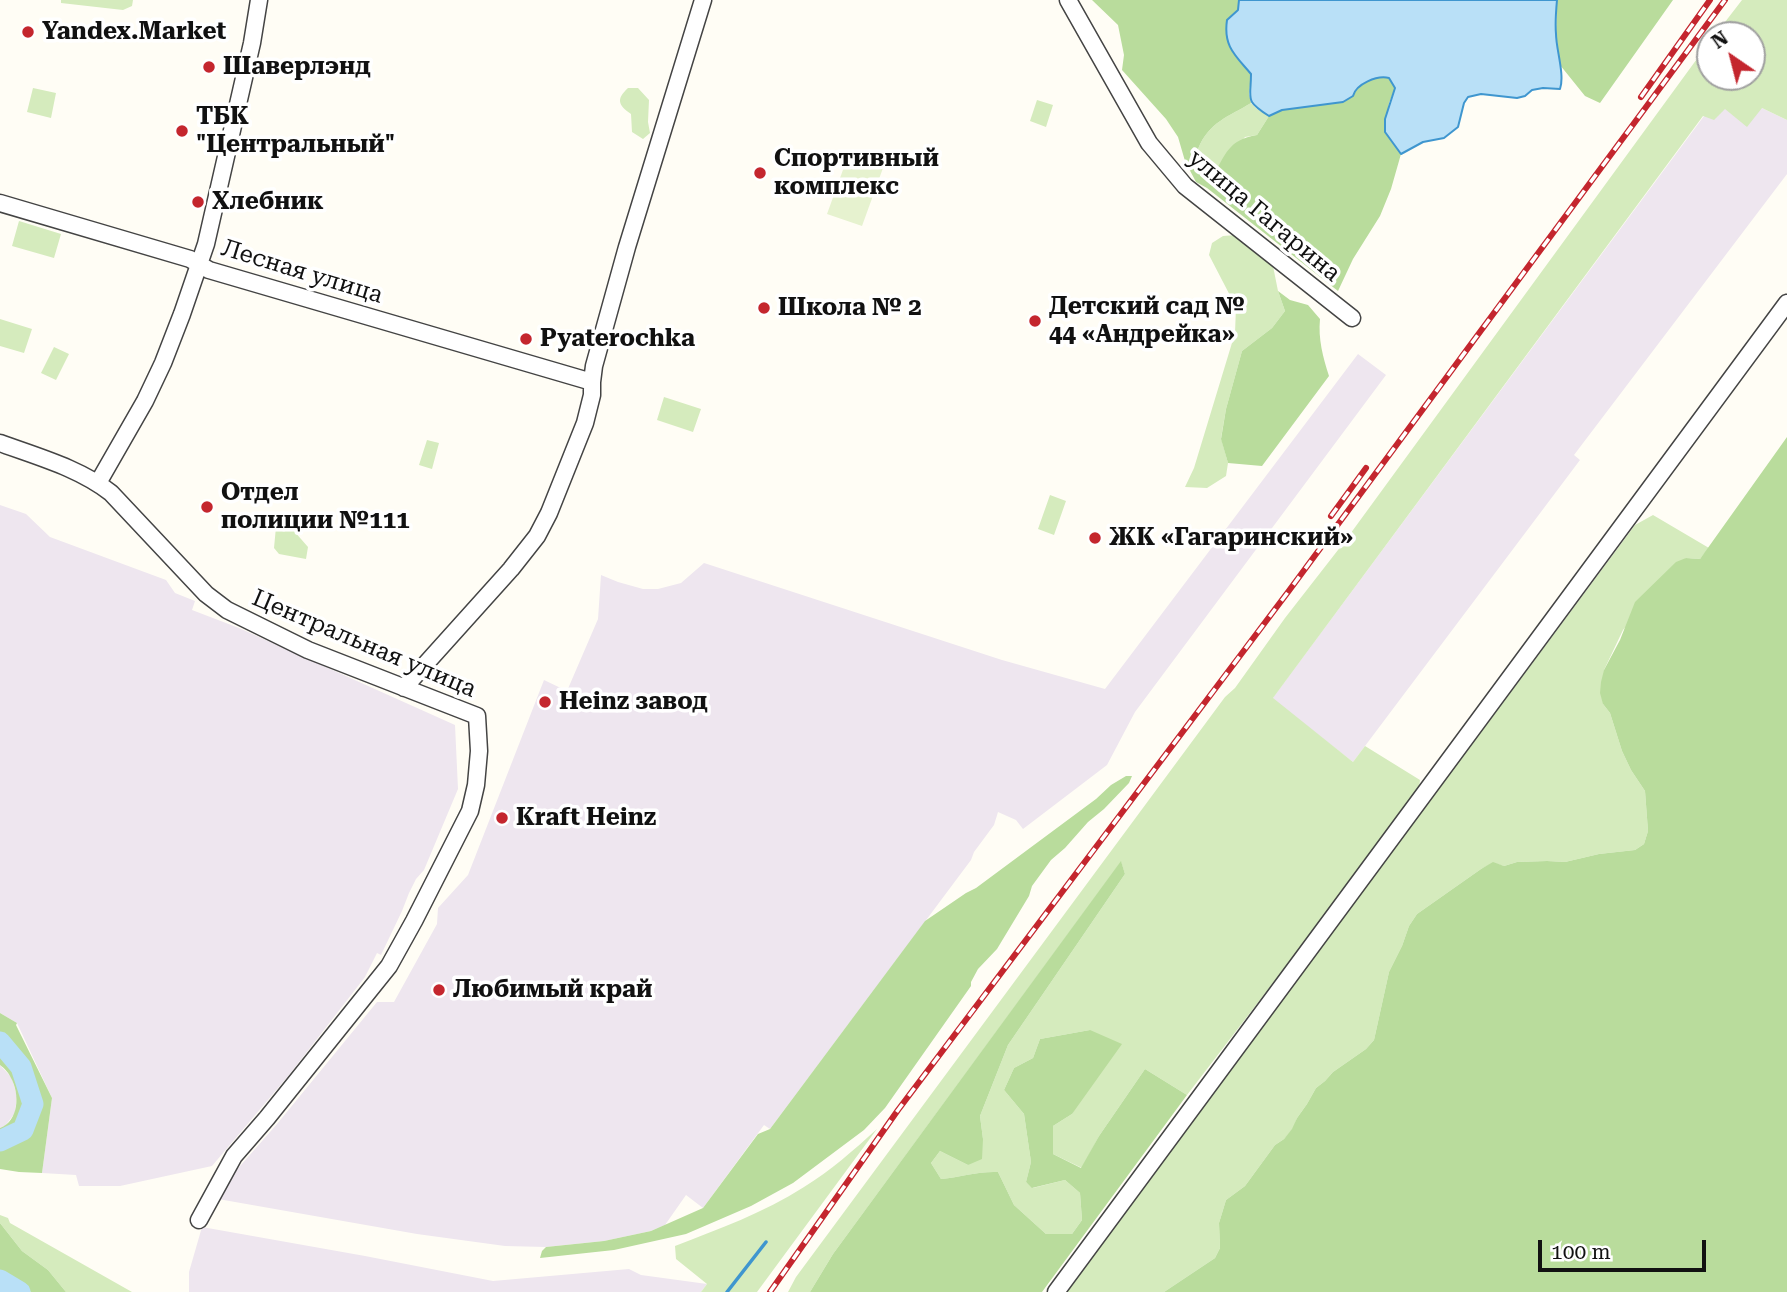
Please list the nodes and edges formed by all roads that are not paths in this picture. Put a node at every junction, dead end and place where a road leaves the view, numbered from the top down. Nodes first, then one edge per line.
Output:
1 (259, 0) edge
2 (703, 0) edge
3 (1068, 0) edge
4 (0, 203) edge
5 (199, 264) junction
6 (1787, 303) edge
7 (1352, 318) dead end
8 (592, 382) junction
9 (0, 443) edge
10 (98, 483) junction
11 (404, 688) junction
12 (199, 1220) dead end
13 (1056, 1292) edge

1 - 5 street
2 - 8 street
3 - 7 street, улица Гагарина
4 - 5 street, Лесная улица
5 - 8 street, Лесная улица
5 - 10 street
6 - 13 street
8 - 11 street
9 - 10 street, Центральная улица
10 - 11 street, Центральная улица
11 - 12 street, Центральная улица

